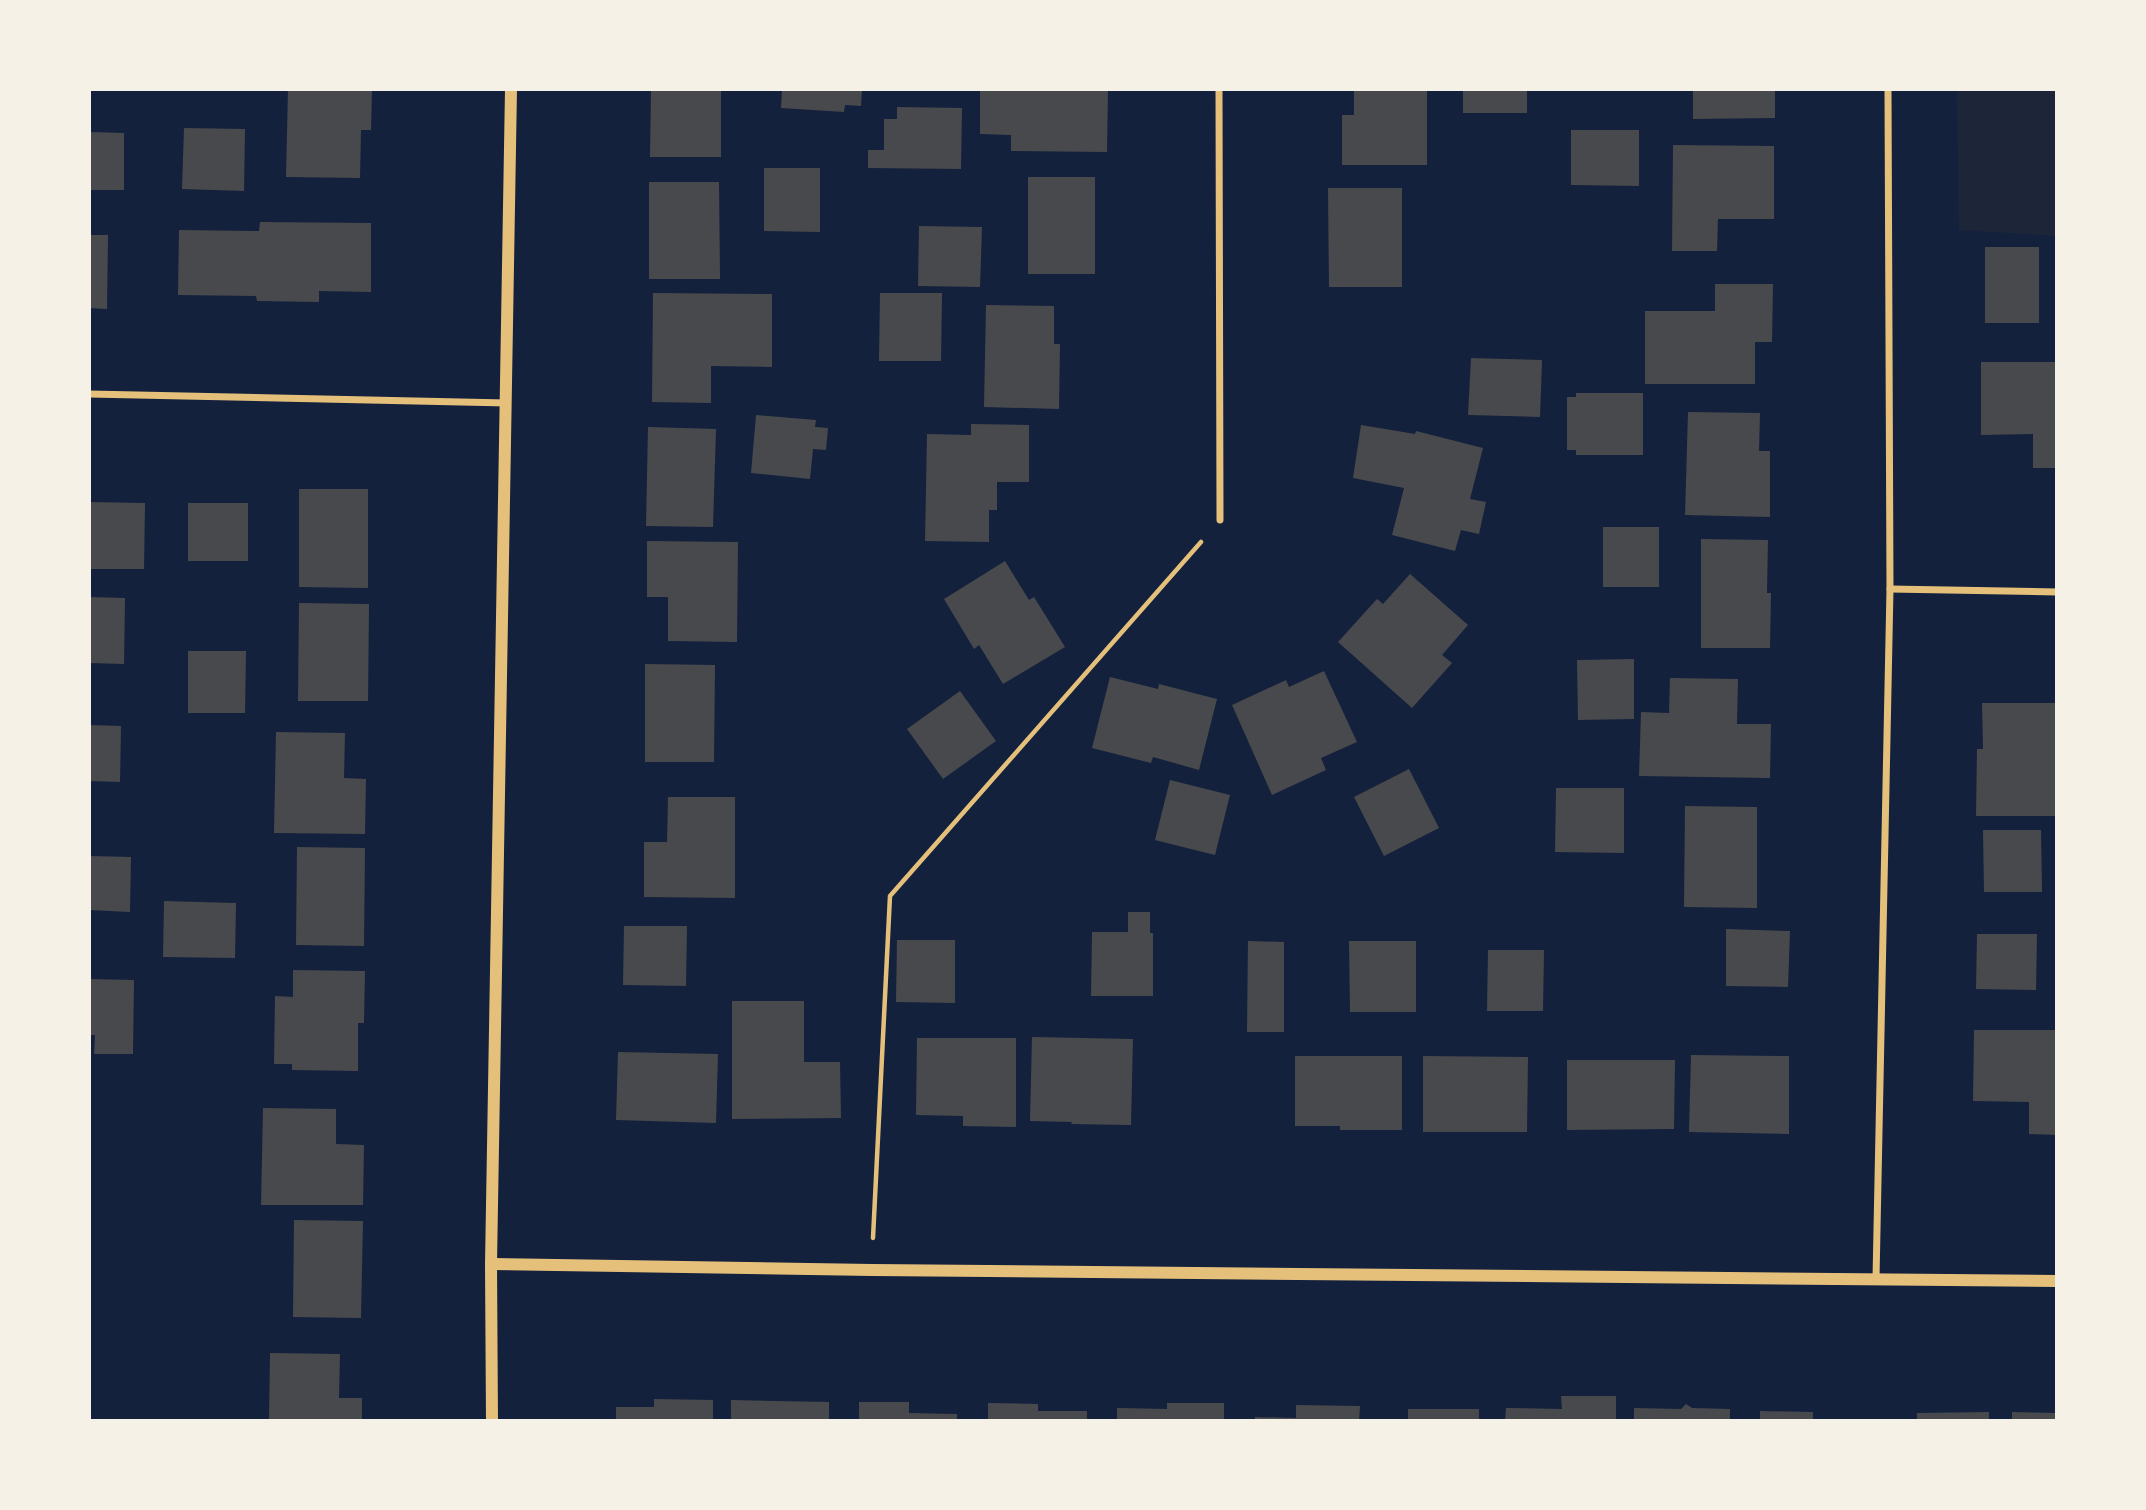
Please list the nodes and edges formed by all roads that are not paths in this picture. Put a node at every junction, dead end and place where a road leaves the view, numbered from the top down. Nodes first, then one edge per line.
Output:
1 (511, 89) edge
2 (1219, 89) edge
3 (1888, 89) edge
4 (89, 394) edge
5 (507, 403) junction
6 (1220, 520) road end
7 (1890, 589) junction
8 (2057, 592) edge
9 (491, 1264) junction
10 (1876, 1279) junction
11 (2057, 1281) edge
12 (492, 1421) edge

1 - 5 street
2 - 6 street
3 - 7 street
4 - 5 street
5 - 9 street
7 - 8 street
7 - 10 street
9 - 10 street
9 - 12 street
10 - 11 street

